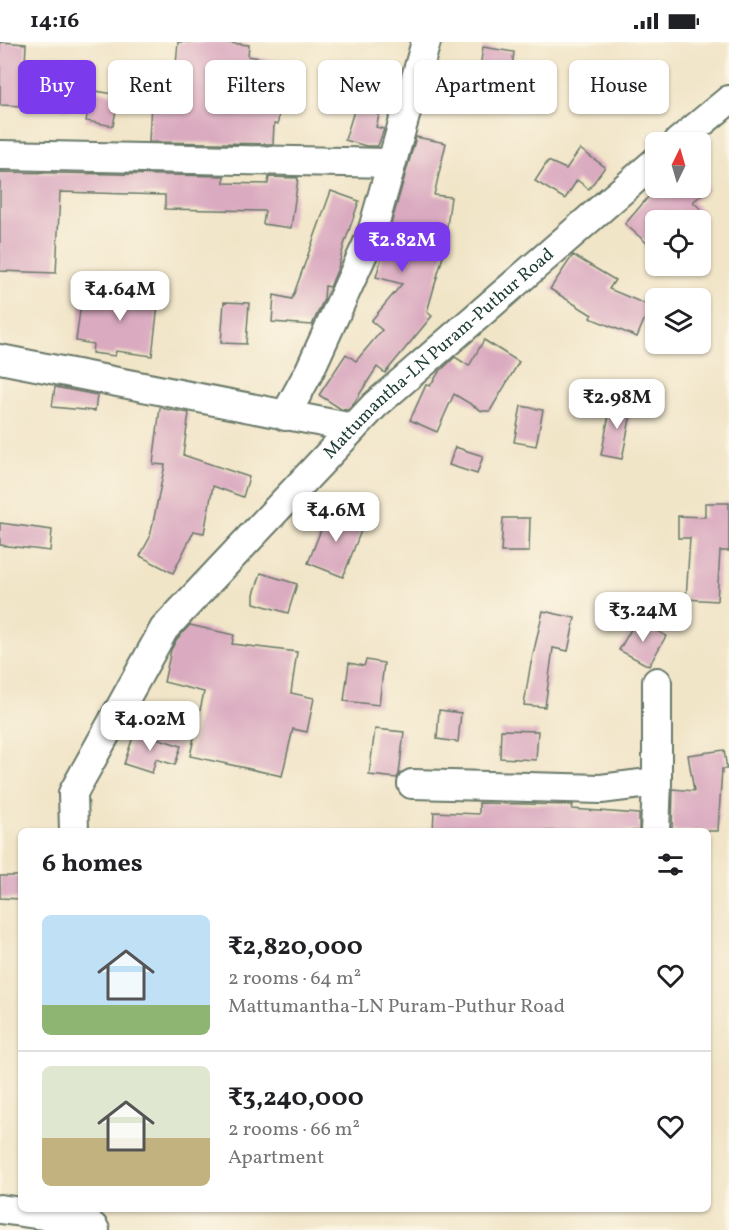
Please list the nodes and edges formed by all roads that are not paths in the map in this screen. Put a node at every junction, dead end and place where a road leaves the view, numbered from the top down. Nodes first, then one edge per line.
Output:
1 (426, 42) edge
2 (729, 100) edge
3 (690, 132) edge
4 (0, 155) edge
5 (391, 164) junction
6 (645, 171) edge
7 (0, 359) edge
8 (285, 416) junction
9 (353, 428) junction
10 (657, 682) dead end
11 (657, 782) junction
12 (412, 784) dead end
13 (74, 828) edge
14 (655, 828) edge
15 (0, 1209) edge
16 (18, 1212) edge
17 (19, 1212) edge
18 (64, 1219) edge
19 (95, 1230) edge

1 - 5 street
2 - 3 street
4 - 5 street
5 - 8 street
6 - 9 street, Mattumantha-LN Puram-Puthur Road
7 - 8 street
8 - 9 street
9 - 13 street, Mattumantha-LN Puram-Puthur Road
10 - 11 street
11 - 12 street
11 - 14 street
15 - 16 street
17 - 18 street
18 - 19 street

